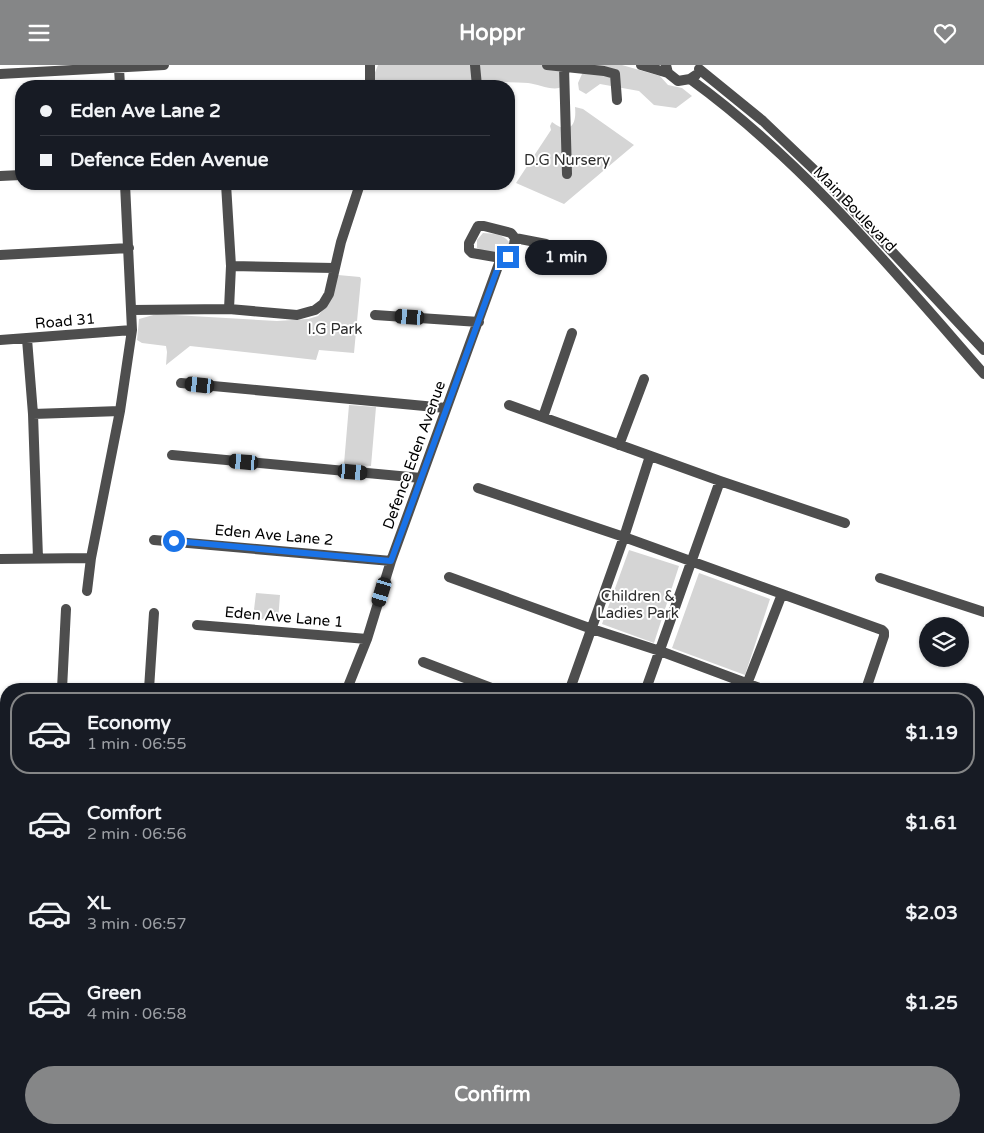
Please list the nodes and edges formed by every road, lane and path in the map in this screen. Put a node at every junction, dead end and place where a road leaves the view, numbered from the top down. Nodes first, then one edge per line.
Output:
1 (164, 65) edge
2 (370, 65) edge
3 (476, 65) edge
4 (547, 65) edge
5 (640, 65) edge
6 (564, 67) junction
7 (582, 67) edge
8 (699, 67) edge
9 (119, 68) junction
10 (667, 69) edge
11 (0, 75) edge
12 (690, 79) junction
13 (120, 80) edge
14 (370, 80) edge
15 (477, 80) edge
16 (617, 100) dead end
17 (567, 174) dead end
18 (15, 175) edge
19 (0, 176) edge
20 (125, 190) edge
21 (226, 190) edge
22 (358, 190) edge
23 (515, 238) junction
24 (546, 244) dead end
25 (129, 248) junction
26 (0, 255) edge
27 (501, 259) junction
28 (232, 266) junction
29 (334, 268) junction
30 (229, 309) junction
31 (132, 310) junction
32 (375, 315) dead end
33 (479, 321) junction
34 (132, 330) junction
35 (572, 333) dead end
36 (27, 339) junction
37 (0, 340) edge
38 (984, 350) edge
39 (984, 374) edge
40 (644, 379) dead end
41 (181, 383) dead end
42 (509, 405) dead end
43 (446, 408) junction
44 (120, 411) junction
45 (33, 415) junction
46 (543, 417) junction
47 (620, 445) junction
48 (172, 455) dead end
49 (650, 456) junction
50 (421, 477) junction
51 (720, 481) junction
52 (478, 488) dead end
53 (845, 523) dead end
54 (624, 537) junction
55 (154, 540) dead end
56 (38, 558) junction
57 (91, 558) junction
58 (0, 559) edge
59 (391, 561) junction
60 (691, 561) junction
61 (449, 577) dead end
62 (880, 578) dead end
63 (87, 591) dead end
64 (782, 594) junction
65 (66, 609) dead end
66 (984, 612) edge
67 (154, 613) dead end
68 (197, 625) dead end
69 (592, 629) junction
70 (367, 639) junction
71 (660, 651) junction
72 (423, 662) dead end
73 (62, 683) edge
74 (149, 683) edge
75 (350, 683) edge
76 (478, 683) edge
77 (572, 683) edge
78 (648, 683) edge
79 (744, 683) edge
80 (747, 683) edge
81 (868, 683) edge

1 - 9 street
2 - 14 street
3 - 15 street
4 - 6 street
5 - 10 street
6 - 7 street
6 - 17 street
7 - 16 street
8 - 12 street
8 - 38 street, Main Boulevard
9 - 11 street
9 - 13 street
10 - 12 street
12 - 39 street, Main Boulevard
18 - 19 street
20 - 25 street
21 - 28 street
22 - 29 street
23 - 24 street
23 - 27 street, Defence Eden Avenue
23 - 27 street
25 - 26 street
25 - 31 street
27 - 33 street, Defence Eden Avenue
28 - 29 street
28 - 30 street
29 - 30 street
30 - 31 street
31 - 34 street
32 - 33 street
33 - 43 street, Defence Eden Avenue
34 - 36 street, Road 31
34 - 44 street
35 - 46 street
36 - 37 street, Road 31
36 - 45 street
40 - 47 street
41 - 43 street
42 - 46 street
43 - 50 street, Defence Eden Avenue
44 - 45 street
44 - 57 street
45 - 56 street
46 - 47 street
47 - 49 street
48 - 50 street
49 - 51 street
49 - 54 street
50 - 59 street, Defence Eden Avenue
51 - 53 street
51 - 60 street
52 - 54 street
54 - 60 street
54 - 69 street
55 - 59 street, Eden Ave Lane 2
56 - 57 street
56 - 58 street
57 - 63 street
59 - 70 street, Defence Eden Avenue
60 - 64 street
60 - 71 street
61 - 69 street
62 - 66 street
64 - 80 street
64 - 81 street
65 - 73 street
67 - 74 street
68 - 70 street, Eden Ave Lane 1
69 - 71 street
69 - 77 street
70 - 75 street, Defence Eden Avenue
71 - 78 street
71 - 79 street
72 - 76 street

